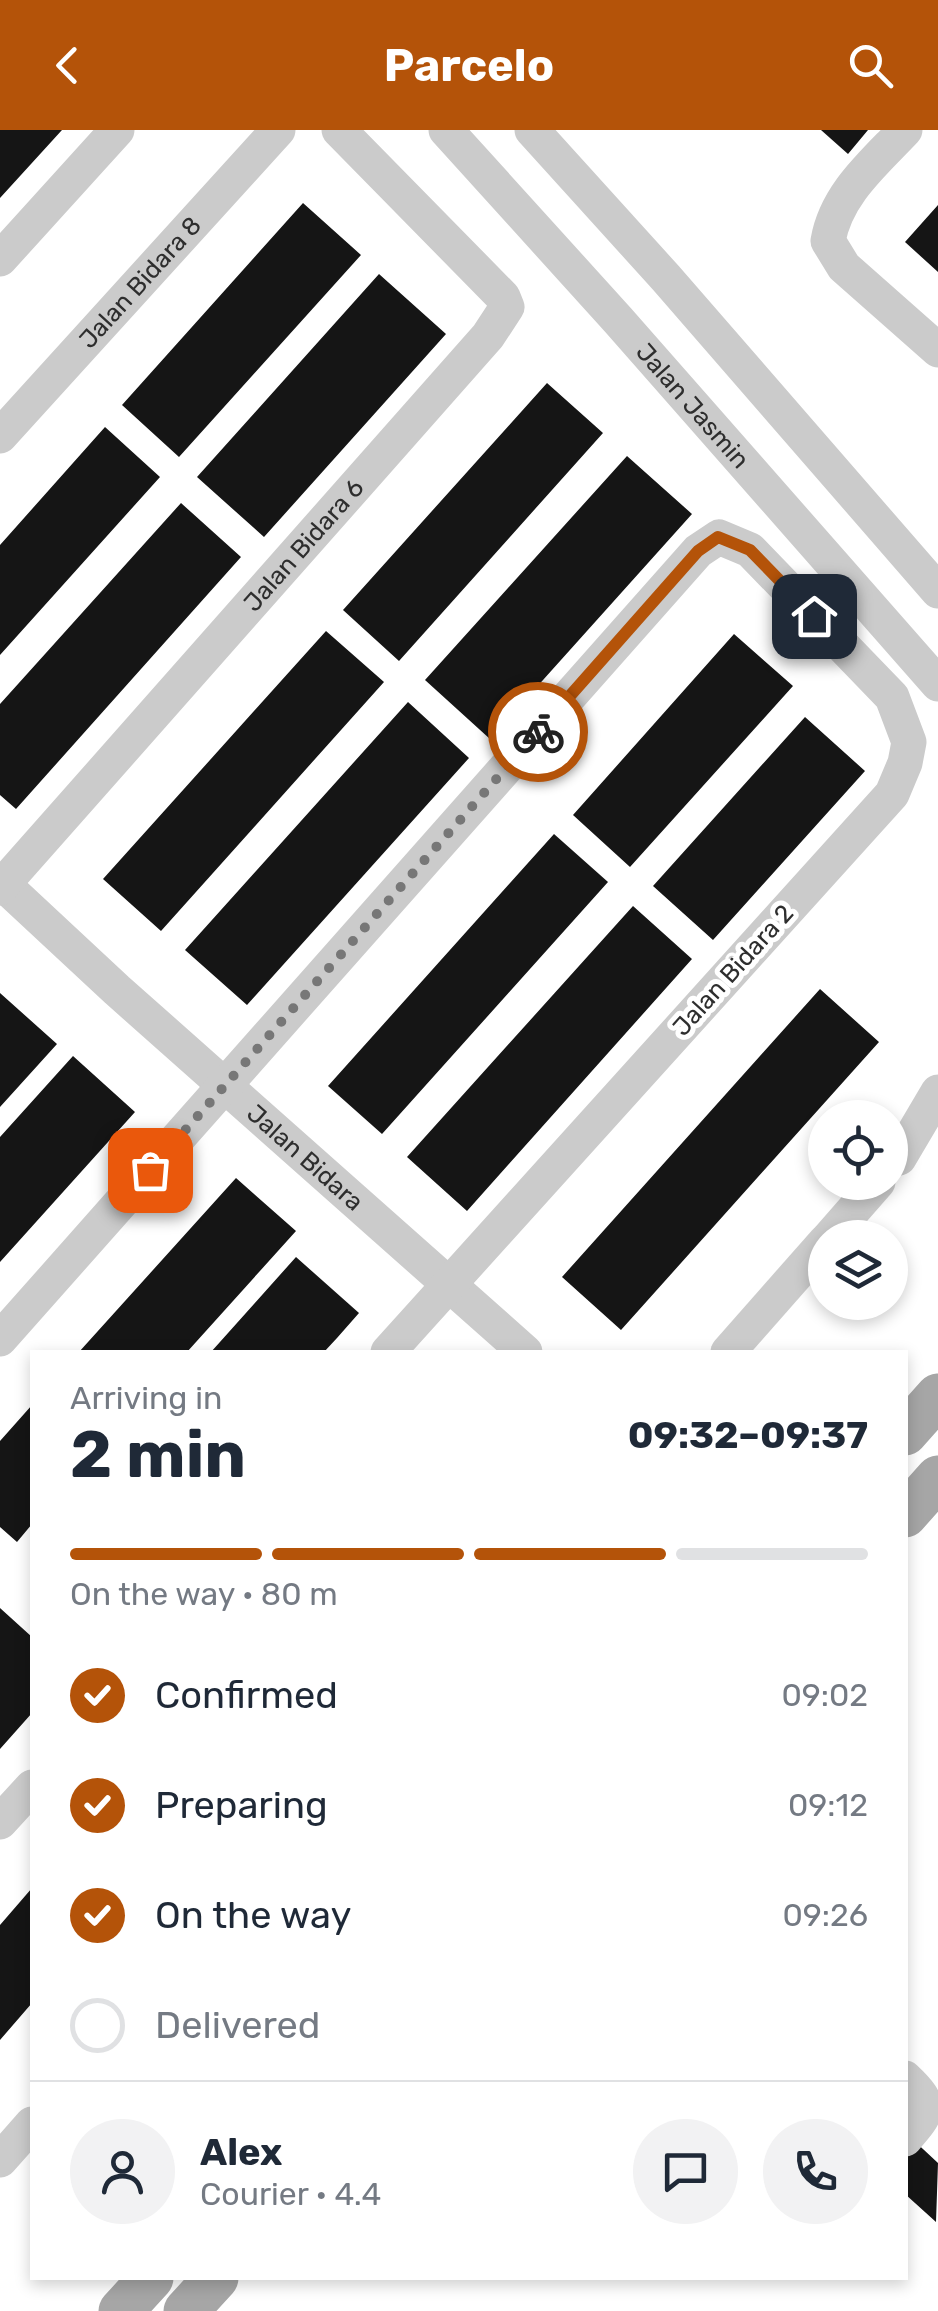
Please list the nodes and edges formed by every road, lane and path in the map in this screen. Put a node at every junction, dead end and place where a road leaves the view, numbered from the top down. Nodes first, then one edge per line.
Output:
1 (118, 130) edge
2 (278, 130) edge
3 (339, 130) edge
4 (446, 130) edge
5 (532, 130) edge
6 (905, 130) edge
7 (0, 259) edge
8 (926, 340) edge
9 (0, 436) edge
10 (938, 591) edge
11 (938, 684) edge
12 (1, 884) edge
13 (226, 1086) junction
14 (938, 1092) edge
15 (938, 1117) edge
16 (908, 1140) edge
17 (908, 1149) edge
18 (862, 1200) edge
19 (845, 1220) edge
20 (808, 1261) edge
21 (448, 1284) junction
22 (0, 1339) edge
23 (390, 1350) edge
24 (523, 1350) edge
25 (730, 1350) edge
26 (938, 1396) edge
27 (908, 1430) edge
28 (938, 1478) edge
29 (908, 1512) edge
30 (30, 1789) edge
31 (0, 1822) edge
32 (908, 2081) edge
33 (30, 2126) edge
34 (908, 2136) edge
35 (0, 2160) edge
36 (136, 2280) edge
37 (149, 2280) edge
38 (214, 2280) edge
39 (99, 2311) edge
40 (122, 2311) edge
41 (186, 2311) edge

1 - 7 street
2 - 9 street, Jalan Bidara 8
3 - 12 street, Jalan Bidara 6
4 - 11 street, Jalan Jasmin
5 - 10 street
6 - 8 street
12 - 13 street, Jalan Bidara
13 - 21 street, Jalan Bidara
13 - 21 street, Jalan Bidara 2
13 - 22 street
14 - 16 street
15 - 17 street
18 - 19 street
20 - 25 street
21 - 23 street, Jalan Bidara 2
21 - 24 street, Jalan Bidara
26 - 27 main road
28 - 29 main road
30 - 31 street
32 - 34 street
33 - 35 street
36 - 39 street
37 - 40 main road
38 - 41 main road

